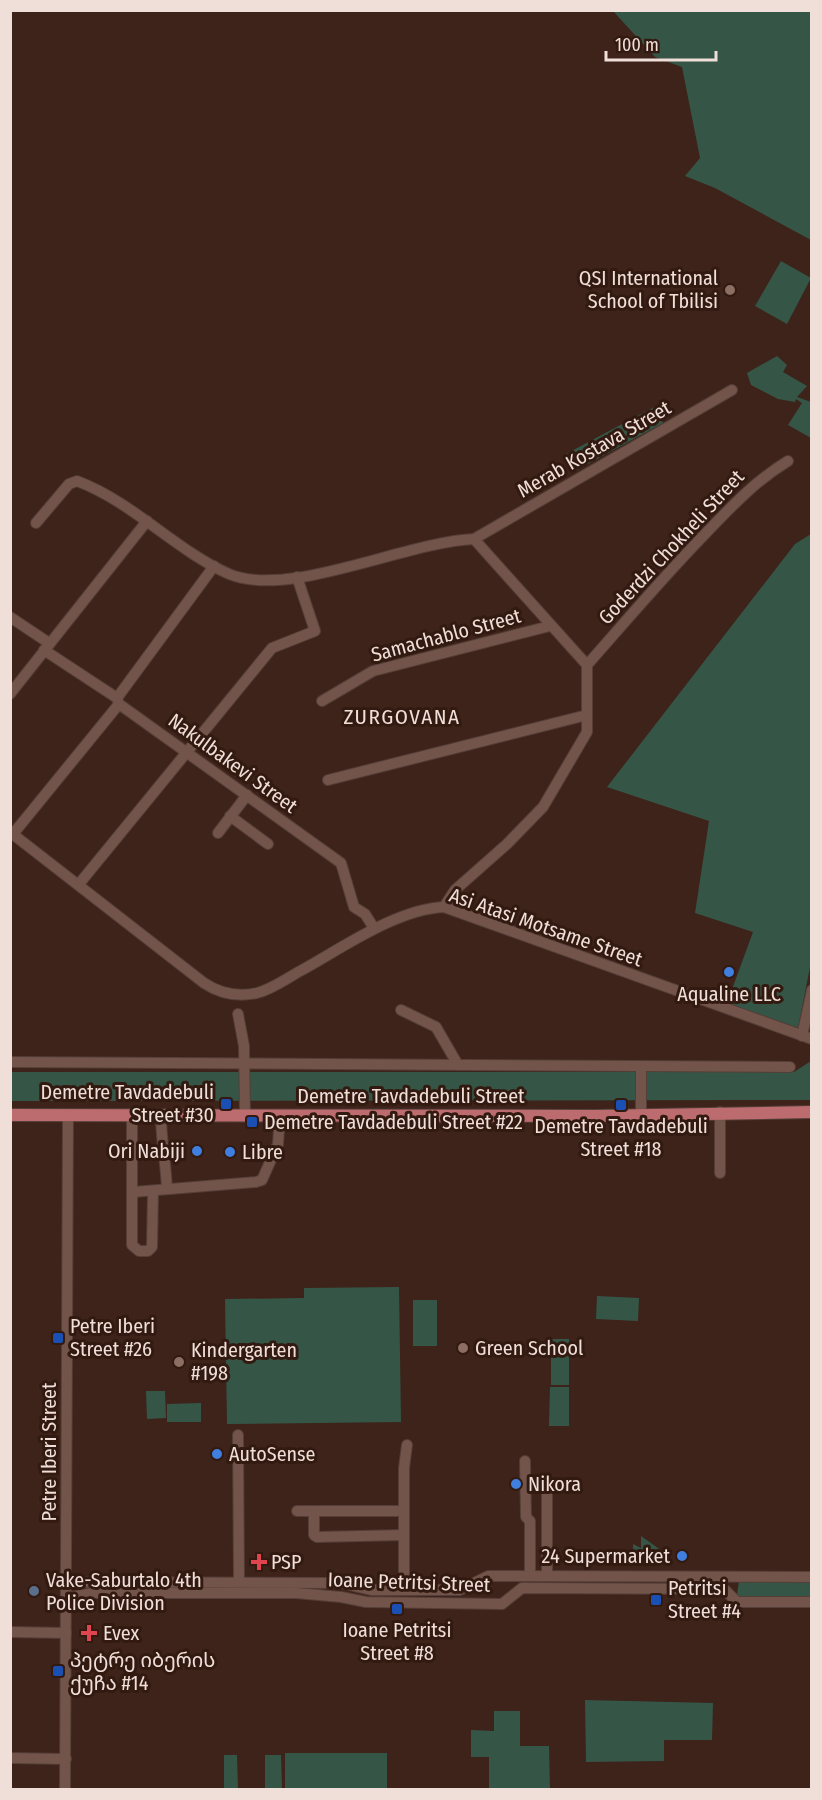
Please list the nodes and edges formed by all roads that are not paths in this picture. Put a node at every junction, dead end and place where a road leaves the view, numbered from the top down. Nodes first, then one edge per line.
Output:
1 (732, 390) dead end
2 (788, 461) dead end
3 (147, 521) junction
4 (36, 523) dead end
5 (474, 539) junction
6 (214, 566) junction
7 (297, 577) junction
8 (10, 617) edge
9 (550, 626) junction
10 (46, 647) junction
11 (587, 665) junction
12 (10, 694) edge
13 (118, 701) junction
14 (322, 701) dead end
15 (587, 716) junction
16 (185, 751) junction
17 (328, 780) dead end
18 (247, 795) junction
19 (230, 816) junction
20 (12, 833) edge
21 (218, 833) dead end
22 (268, 844) dead end
23 (79, 884) junction
24 (444, 907) junction
25 (374, 928) junction
26 (812, 990) edge
27 (401, 1011) dead end
28 (238, 1014) dead end
29 (807, 1037) edge
30 (10, 1062) edge
31 (244, 1063) junction
32 (458, 1065) junction
33 (641, 1066) junction
34 (790, 1067) dead end
35 (720, 1112) junction
36 (812, 1112) edge
37 (641, 1114) junction
38 (10, 1115) edge
39 (68, 1115) junction
40 (132, 1115) junction
41 (161, 1115) junction
42 (245, 1115) junction
43 (280, 1115) junction
44 (720, 1173) dead end
45 (167, 1189) junction
46 (153, 1191) junction
47 (133, 1192) junction
48 (238, 1435) dead end
49 (407, 1445) dead end
50 (525, 1461) dead end
51 (547, 1482) dead end
52 (297, 1511) dead end
53 (314, 1511) junction
54 (404, 1511) junction
55 (404, 1535) junction
56 (510, 1576) junction
57 (526, 1576) junction
58 (547, 1576) junction
59 (596, 1576) junction
60 (738, 1577) junction
61 (812, 1577) edge
62 (66, 1582) junction
63 (239, 1582) junction
64 (310, 1582) junction
65 (347, 1583) junction
66 (222, 1588) junction
67 (296, 1588) junction
68 (522, 1588) junction
69 (596, 1588) junction
70 (404, 1590) junction
71 (732, 1595) junction
72 (309, 1596) junction
73 (341, 1597) junction
74 (66, 1598) junction
75 (353, 1599) junction
76 (510, 1599) junction
77 (812, 1602) edge
78 (10, 1632) edge
79 (66, 1633) junction
80 (10, 1758) edge
81 (66, 1759) junction
82 (65, 1790) edge

1 - 5 street, Merab Kostava Street
2 - 11 street, Goderdzi Chokheli Street
3 - 4 street
3 - 6 street
3 - 10 street
5 - 7 street
5 - 9 street
6 - 7 street
6 - 13 street
7 - 16 street
8 - 10 street, Nakulbakevi Street
9 - 11 street
9 - 14 street, Samachablo Street
10 - 12 street
10 - 13 street, Nakulbakevi Street
11 - 15 street
13 - 16 street, Nakulbakevi Street
13 - 20 street
15 - 17 street
15 - 24 street
16 - 18 street, Nakulbakevi Street
16 - 23 street
18 - 19 street
18 - 25 street, Nakulbakevi Street
19 - 21 street
19 - 22 street
20 - 23 street, Asi Atasi Motsame Street
23 - 25 street, Asi Atasi Motsame Street
24 - 25 street, Asi Atasi Motsame Street
24 - 29 street, Asi Atasi Motsame Street
26 - 29 street
27 - 32 street
28 - 31 street
30 - 31 street, Demetre Tavdadebuli Street
31 - 32 street, Demetre Tavdadebuli Street
31 - 42 street
32 - 33 street, Demetre Tavdadebuli Street
33 - 34 street, Demetre Tavdadebuli Street
33 - 37 street
35 - 36 main road, Demetre Tavdadebuli Street
35 - 37 main road, Demetre Tavdadebuli Street
35 - 44 street
37 - 43 main road, Demetre Tavdadebuli Street
38 - 39 main road, Demetre Tavdadebuli Street
39 - 40 main road, Demetre Tavdadebuli Street
39 - 62 street, Petre Iberi Street
40 - 41 main road, Demetre Tavdadebuli Street
40 - 47 street
41 - 42 main road, Demetre Tavdadebuli Street
41 - 45 street
42 - 43 main road, Demetre Tavdadebuli Street
43 - 45 street
45 - 46 street
46 - 47 street
46 - 47 street
48 - 63 street
49 - 54 street
50 - 57 street
51 - 58 street
52 - 53 street
53 - 54 street
53 - 55 street
54 - 55 street
55 - 70 street
56 - 57 street, Ioane Petritsi Street
56 - 70 street, Ioane Petritsi Street
56 - 76 street
57 - 58 street, Ioane Petritsi Street
57 - 68 street
58 - 59 street, Ioane Petritsi Street
59 - 60 street, Ioane Petritsi Street
59 - 69 street
60 - 61 street, Ioane Petritsi Street
60 - 71 street
62 - 66 street, Ioane Petritsi Street
62 - 74 street, Petre Iberi Street
63 - 66 street, Ioane Petritsi Street
63 - 67 street, Ioane Petritsi Street
64 - 65 street, Ioane Petritsi Street
64 - 67 street, Ioane Petritsi Street
64 - 72 street
65 - 70 street, Ioane Petritsi Street
65 - 73 street
65 - 75 street
66 - 67 street, Ioane Petritsi Street
66 - 74 street, Ioane Petritsi Street
67 - 72 street, Ioane Petritsi Street
68 - 69 street
68 - 76 street, Ioane Petritsi Street
69 - 71 street
71 - 77 street
72 - 73 street, Ioane Petritsi Street
73 - 75 street, Ioane Petritsi Street
74 - 79 street, Petre Iberi Street
75 - 76 street, Ioane Petritsi Street
78 - 79 street
79 - 81 street, Petre Iberi Street
80 - 81 street
81 - 82 street, Petre Iberi Street

